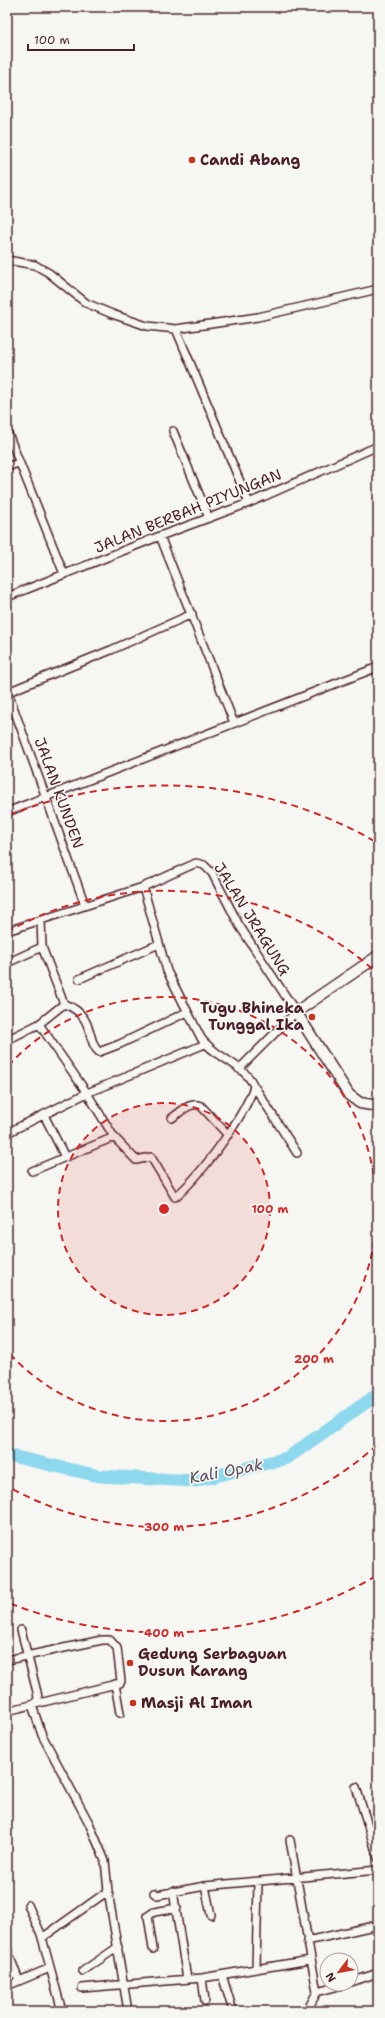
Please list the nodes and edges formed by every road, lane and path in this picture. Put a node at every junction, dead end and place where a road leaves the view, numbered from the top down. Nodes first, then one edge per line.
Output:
1 (7, 260) edge
2 (378, 289) edge
3 (176, 329) junction
4 (7, 431) edge
5 (173, 431) dead end
6 (378, 446) edge
7 (18, 463) junction
8 (7, 467) edge
9 (249, 503) junction
10 (209, 518) junction
11 (160, 536) junction
12 (64, 574) junction
13 (7, 598) edge
14 (192, 614) junction
15 (378, 667) edge
16 (7, 691) edge
17 (234, 723) junction
18 (47, 796) junction
19 (7, 812) edge
20 (143, 887) junction
21 (85, 905) junction
22 (41, 921) junction
23 (7, 931) edge
24 (159, 944) junction
25 (42, 947) junction
26 (378, 956) edge
27 (7, 963) edge
28 (79, 978) dead end
29 (64, 1004) junction
30 (187, 1012) junction
31 (296, 1012) junction
32 (39, 1024) junction
33 (7, 1040) edge
34 (205, 1044) junction
35 (239, 1069) junction
36 (254, 1086) junction
37 (87, 1093) junction
38 (378, 1106) edge
39 (44, 1115) junction
40 (172, 1118) dead end
41 (7, 1133) edge
42 (228, 1135) junction
43 (114, 1137) junction
44 (297, 1153) dead end
45 (65, 1157) junction
46 (32, 1171) dead end
47 (22, 1630) dead end
48 (27, 1657) junction
49 (7, 1660) edge
50 (115, 1684) junction
51 (36, 1703) junction
52 (7, 1711) edge
53 (120, 1713) dead end
54 (356, 1787) dead end
55 (290, 1840) dead end
56 (378, 1858) edge
57 (378, 1870) edge
58 (297, 1878) junction
59 (258, 1882) junction
60 (206, 1886) junction
61 (108, 1891) junction
62 (173, 1891) junction
63 (154, 1893) dead end
64 (28, 1905) dead end
65 (177, 1908) junction
66 (211, 1915) dead end
67 (378, 1925) edge
68 (42, 1938) junction
69 (307, 1941) junction
70 (118, 1947) junction
71 (7, 1949) edge
72 (153, 1949) dead end
73 (310, 1960) junction
74 (50, 1968) junction
75 (256, 1968) junction
76 (83, 1971) dead end
77 (378, 1973) edge
78 (222, 1975) junction
79 (202, 1978) junction
80 (187, 1979) junction
81 (359, 1979) edge
82 (19, 1981) junction
83 (124, 1985) junction
84 (7, 1986) edge
85 (82, 1988) dead end
86 (317, 1992) joint
87 (205, 2001) dead end
88 (62, 2011) edge
89 (128, 2011) edge
90 (233, 2011) edge
91 (307, 2011) edge

1 - 3 street
2 - 3 street
3 - 9 street
4 - 7 street
5 - 10 street
6 - 9 street, JALAN BERBAH PIYUNGAN
7 - 8 street
7 - 12 street
9 - 10 street, JALAN BERBAH PIYUNGAN
10 - 11 street, JALAN BERBAH PIYUNGAN
11 - 12 street, JALAN BERBAH PIYUNGAN
11 - 14 street
12 - 13 street, JALAN BERBAH PIYUNGAN
14 - 16 street
14 - 17 street
15 - 17 street
16 - 18 street, JALAN KUNDEN
17 - 18 street
18 - 19 street
18 - 21 street, JALAN KUNDEN
20 - 21 street, JALAN JRAGUNG
20 - 24 street
20 - 31 street, JALAN JRAGUNG
21 - 22 street, JALAN JRAGUNG
22 - 23 street, JALAN JRAGUNG
22 - 25 street
24 - 28 street
24 - 30 street
25 - 27 street
25 - 29 street
26 - 31 street
29 - 30 street
29 - 32 street
30 - 34 street
31 - 35 street
31 - 38 street
32 - 33 street
32 - 37 street
34 - 35 street
34 - 37 street
35 - 36 street
36 - 42 street
36 - 44 street
37 - 39 street
37 - 43 street
39 - 41 street
39 - 45 street
40 - 42 street
42 - 43 street
43 - 45 street
45 - 46 street
47 - 48 street
48 - 49 street
48 - 50 street
48 - 51 street
50 - 51 street
50 - 53 street
51 - 52 street
51 - 61 street
54 - 56 street
55 - 58 street
57 - 58 street
58 - 59 street
58 - 69 street
59 - 60 street
59 - 75 street
60 - 62 street
60 - 66 street
61 - 68 street
61 - 70 street
62 - 63 street
62 - 65 street
64 - 68 street
65 - 72 street
65 - 80 street
67 - 69 street
68 - 74 street
69 - 73 street
70 - 76 street
70 - 83 street
71 - 82 street
73 - 75 street
73 - 86 street
74 - 82 street
74 - 88 street
75 - 78 street
77 - 81 street
78 - 79 street
78 - 90 street
79 - 80 street
79 - 87 street
80 - 83 street
82 - 84 street
83 - 85 street
83 - 89 street
86 - 91 street

